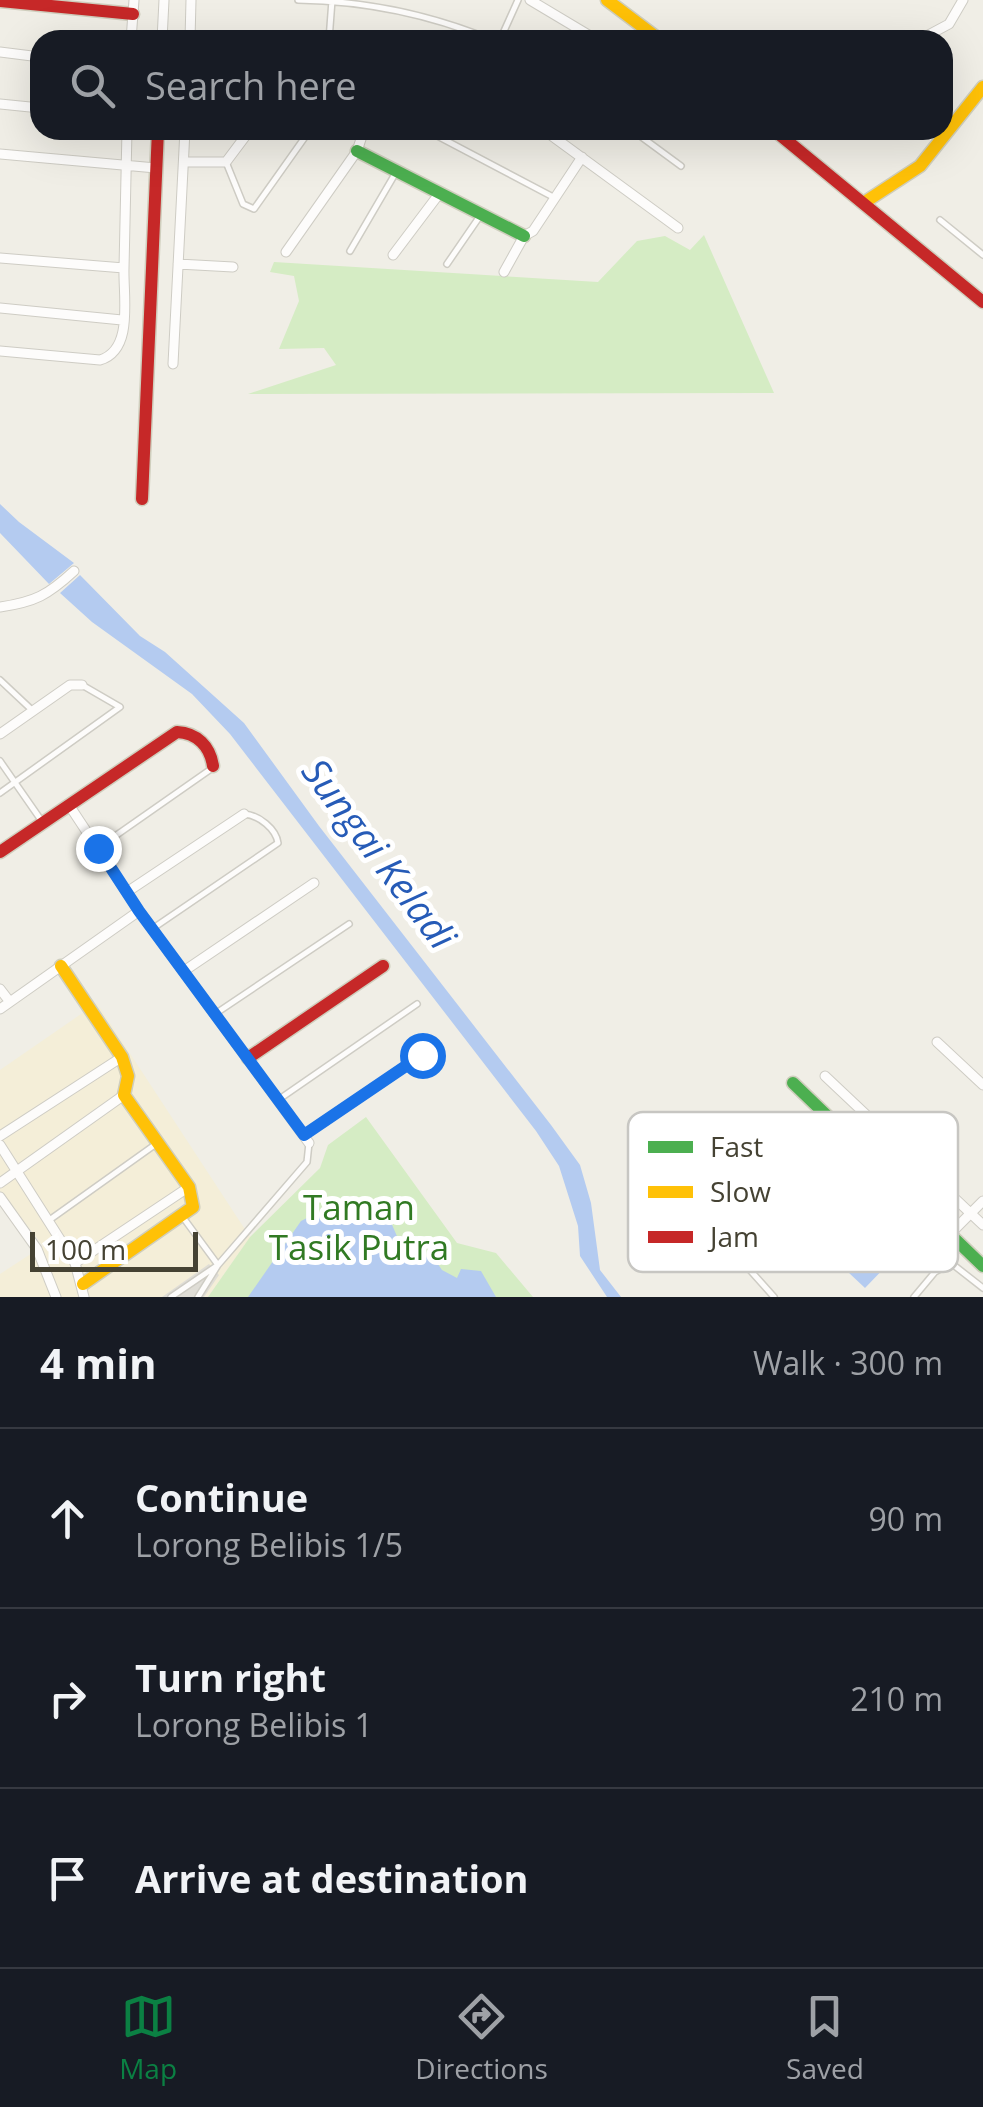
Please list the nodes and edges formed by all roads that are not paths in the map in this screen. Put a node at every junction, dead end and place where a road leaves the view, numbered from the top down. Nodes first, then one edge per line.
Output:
1 (0, 0) edge
2 (164, 0) edge
3 (190, 0) edge
4 (298, 0) edge
5 (332, 0) edge
6 (518, 0) edge
7 (530, 0) edge
8 (607, 0) edge
9 (963, 0) edge
10 (624, 5) edge
11 (134, 7) edge
12 (162, 30) edge
13 (190, 30) edge
14 (330, 30) edge
15 (467, 30) edge
16 (504, 30) edge
17 (580, 30) edge
18 (650, 30) edge
19 (938, 30) edge
20 (0, 52) edge
21 (30, 55) edge
22 (983, 87) edge
23 (0, 104) edge
24 (30, 107) edge
25 (953, 125) edge
26 (127, 140) edge
27 (157, 140) edge
28 (185, 140) edge
29 (242, 140) edge
30 (303, 140) edge
31 (360, 140) edge
32 (445, 140) edge
33 (558, 140) edge
34 (646, 140) edge
35 (788, 140) edge
36 (941, 140) edge
37 (356, 151) junction
38 (0, 154) edge
39 (582, 157) junction
40 (184, 162) junction
41 (226, 162) junction
42 (126, 165) junction
43 (681, 166) dead end
44 (156, 168) junction
45 (396, 172) junction
46 (439, 194) junction
47 (555, 198) junction
48 (865, 202) junction
49 (480, 216) junction
50 (940, 220) dead end
51 (678, 228) dead end
52 (524, 236) junction
53 (286, 252) dead end
54 (350, 252) dead end
55 (392, 255) dead end
56 (983, 255) edge
57 (0, 258) edge
58 (178, 264) junction
59 (447, 264) dead end
60 (233, 267) dead end
61 (124, 268) junction
62 (504, 272) dead end
63 (983, 302) edge
64 (0, 308) edge
65 (122, 320) junction
66 (0, 351) edge
67 (173, 364) dead end
68 (142, 499) dead end
69 (74, 571) dead end
70 (0, 608) edge
71 (0, 680) edge
72 (82, 685) joint
73 (33, 711) junction
74 (0, 734) edge
75 (0, 761) edge
76 (213, 766) joint
77 (15, 783) junction
78 (0, 794) edge
79 (69, 805) junction
80 (244, 814) joint
81 (43, 823) junction
82 (98, 848) junction
83 (0, 852) edge
84 (314, 883) dead end
85 (127, 892) junction
86 (139, 911) junction
87 (349, 924) dead end
88 (152, 929) junction
89 (61, 966) junction
90 (383, 966) dead end
91 (184, 972) junction
92 (0, 989) edge
93 (10, 1002) junction
94 (416, 1004) dead end
95 (0, 1010) edge
96 (215, 1014) junction
97 (937, 1042) dead end
98 (422, 1055) dead end
99 (122, 1057) junction
100 (248, 1058) junction
101 (825, 1076) dead end
102 (793, 1083) dead end
103 (983, 1085) edge
104 (124, 1095) junction
105 (278, 1100) junction
106 (822, 1112) edge
107 (863, 1112) edge
108 (0, 1136) edge
109 (306, 1139) junction
110 (158, 1142) junction
111 (0, 1145) edge
112 (17, 1171) junction
113 (0, 1184) edge
114 (189, 1187) junction
115 (0, 1197) edge
116 (958, 1201) edge
117 (983, 1201) edge
118 (971, 1213) junction
119 (181, 1215) junction
120 (48, 1221) junction
121 (983, 1225) edge
122 (958, 1226) edge
123 (958, 1242) edge
124 (76, 1263) junction
125 (218, 1266) junction
126 (983, 1266) edge
127 (958, 1268) edge
128 (752, 1272) edge
129 (935, 1272) edge
130 (983, 1288) edge
131 (84, 1290) edge
132 (56, 1297) edge
133 (171, 1297) edge
134 (198, 1297) edge
135 (774, 1297) edge
136 (914, 1297) edge

1 - 11 street
2 - 12 street
3 - 13 street
4 - 5 lane
5 - 14 lane
5 - 15 lane
6 - 16 lane
7 - 17 street
8 - 10 street
9 - 19 street
10 - 18 street
20 - 21 street
22 - 25 street
23 - 24 street
26 - 42 street
27 - 44 street
28 - 40 street
29 - 41 street
30 - 41 lane
31 - 37 street
32 - 47 lane
33 - 39 street
34 - 43 lane
35 - 48 street
36 - 48 street
37 - 45 street
37 - 53 street
38 - 42 street
39 - 47 street
39 - 51 street
40 - 41 street
40 - 58 street
42 - 44 street
42 - 61 street
44 - 68 street
45 - 46 street
45 - 54 lane
46 - 49 street
46 - 55 street
47 - 52 street
48 - 63 street
49 - 52 street
49 - 59 lane
50 - 56 lane
52 - 62 street
57 - 61 street
58 - 60 street
58 - 67 street
61 - 65 street
64 - 65 street
65 - 66 street
69 - 70 street
71 - 73 lane
72 - 73 street
72 - 77 lane
73 - 74 street
75 - 77 lane
76 - 79 street
76 - 82 lane
77 - 78 lane
77 - 81 lane
79 - 81 street
79 - 82 street
80 - 85 street
80 - 88 lane
81 - 83 street
82 - 85 street
84 - 91 street
85 - 86 street
86 - 88 street
86 - 89 street
87 - 96 lane
88 - 91 street
89 - 93 street
89 - 99 street
90 - 100 street
91 - 96 street
92 - 93 street
93 - 95 street
94 - 105 lane
96 - 100 street
97 - 103 street
98 - 109 street
99 - 104 street
99 - 108 street
100 - 105 street
101 - 107 street
102 - 106 street
104 - 110 street
104 - 112 street
105 - 109 street
109 - 125 lane
110 - 114 street
110 - 120 lane
111 - 112 street
112 - 113 street
112 - 120 street
114 - 119 street
114 - 124 street
115 - 132 street
116 - 118 street
117 - 118 street
118 - 121 street
118 - 122 street
119 - 125 lane
119 - 131 street
120 - 124 street
123 - 126 street
124 - 131 street
125 - 133 lane
125 - 134 lane
127 - 130 lane
128 - 135 lane
129 - 136 lane

